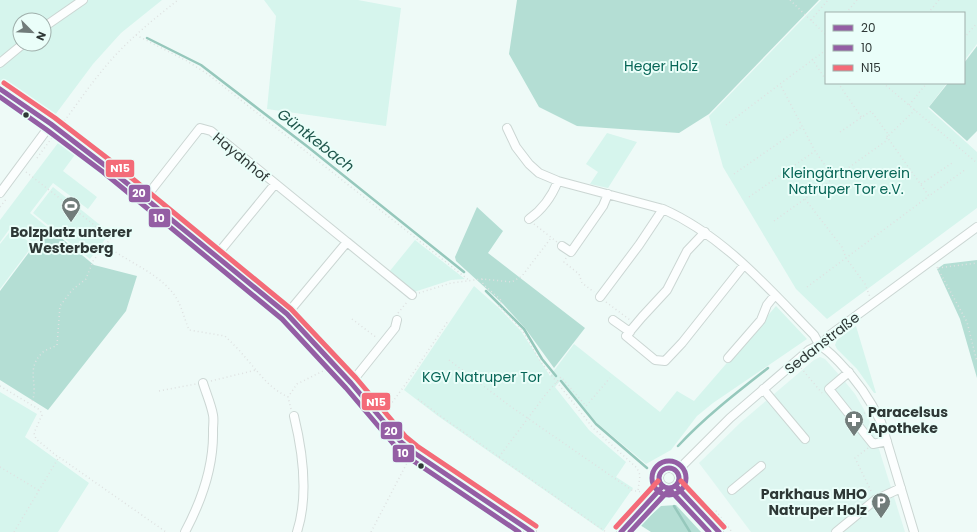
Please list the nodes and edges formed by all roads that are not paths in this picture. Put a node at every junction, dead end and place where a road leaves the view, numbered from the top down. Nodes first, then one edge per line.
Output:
1 (83, 0) edge
2 (52, 21) edge
3 (13, 52) edge
4 (0, 64) edge
5 (0, 89) edge
6 (51, 124) junction
7 (507, 128) dead end
8 (558, 181) junction
9 (275, 184) junction
10 (0, 193) edge
11 (608, 194) junction
12 (146, 197) junction
13 (663, 209) junction
14 (529, 219) road end
15 (977, 227) edge
16 (705, 232) junction
17 (346, 242) junction
18 (562, 246) dead end
19 (216, 256) junction
20 (744, 264) junction
21 (412, 295) road end
22 (775, 295) junction
23 (600, 297) road end
24 (287, 314) junction
25 (397, 320) road end
26 (613, 320) dead end
27 (630, 332) junction
28 (820, 346) junction
29 (728, 358) dead end
30 (849, 372) junction
31 (203, 383) road end
32 (351, 383) junction
33 (763, 389) junction
34 (294, 416) road end
35 (805, 439) dead end
36 (887, 441) junction
37 (761, 466) dead end
38 (677, 472) junction
39 (663, 486) junction
40 (676, 486) junction
41 (901, 488) junction
42 (732, 490) dead end
43 (185, 532) edge
44 (297, 532) edge
45 (532, 532) edge
46 (621, 532) edge
47 (719, 532) edge
48 (836, 532) edge
49 (914, 532) edge

1 - 2 street
3 - 4 street
5 - 6 street
6 - 10 street
6 - 12 street
7 - 8 street
8 - 11 street
8 - 14 street
9 - 12 street, Haydnhof
9 - 17 street
9 - 19 street
11 - 13 street
11 - 18 street
12 - 19 street
13 - 16 street
13 - 23 street
15 - 28 street, Sedanstraße
16 - 20 street
16 - 27 street
17 - 21 street
17 - 24 street
19 - 24 street
20 - 22 street
20 - 27 street
22 - 28 street
22 - 29 street
24 - 32 street
25 - 32 street
26 - 27 street
28 - 30 street
28 - 33 street, Sedanstraße
30 - 36 street
30 - 36 street
31 - 43 street
32 - 45 street
33 - 35 street
33 - 38 street, Sedanstraße
34 - 44 street
36 - 41 street
37 - 42 street
38 - 39 street
38 - 40 street
39 - 40 street
39 - 46 street
40 - 47 street
41 - 48 street
41 - 49 street

